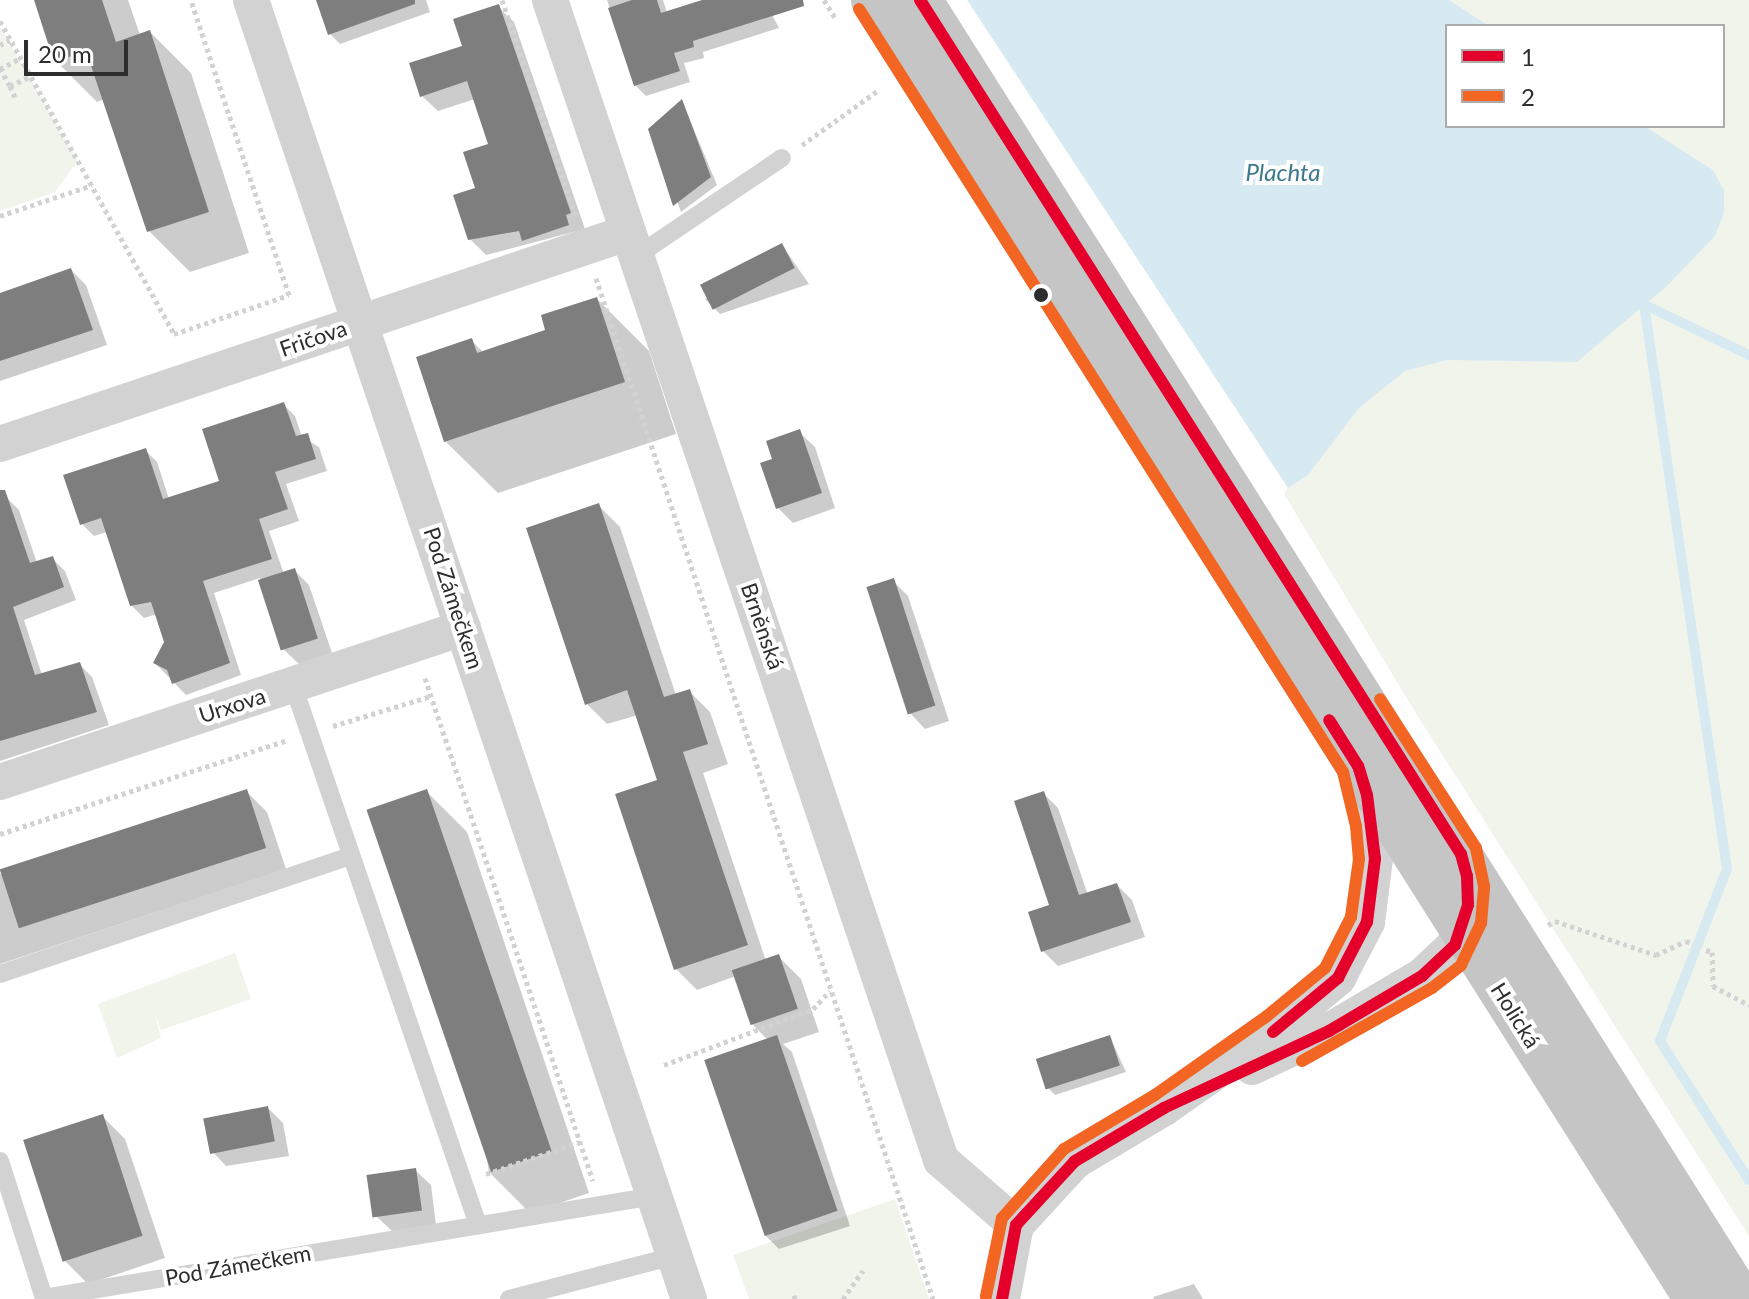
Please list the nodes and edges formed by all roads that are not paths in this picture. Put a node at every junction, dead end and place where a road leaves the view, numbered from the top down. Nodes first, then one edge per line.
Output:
1 (251, 0) edge
2 (550, 0) edge
3 (920, 0) edge
4 (857, 13) edge
5 (782, 158) road end
6 (631, 245) junction
7 (362, 321) junction
8 (0, 444) edge
9 (463, 628) junction
10 (293, 685) junction
11 (1358, 766) junction
12 (0, 782) edge
13 (1461, 854) junction
14 (350, 856) junction
15 (1462, 929) junction
16 (0, 974) edge
17 (1422, 976) junction
18 (1503, 994) junction
19 (1164, 1108) junction
20 (0, 1161) edge
21 (654, 1196) junction
22 (478, 1225) junction
23 (1016, 1225) junction
24 (674, 1256) junction
25 (509, 1299) edge
26 (689, 1299) edge
27 (1002, 1299) edge
28 (1696, 1299) edge
29 (1741, 1299) edge

1 - 7 street, Pod Zámečkem
2 - 6 street, Brněnská
3 - 13 main road, Holická
4 - 11 main road, Holická
5 - 6 lane
6 - 7 street, Fričova
6 - 23 street, Brněnská
7 - 8 street, Fričova
7 - 9 street, Pod Zámečkem
9 - 10 street, Urxova
9 - 21 street, Pod Zámečkem
10 - 12 street, Urxova
10 - 14 lane
11 - 15 main road, Holická
11 - 19 street
13 - 15 street
13 - 29 main road, Holická
14 - 16 lane
14 - 22 lane
15 - 17 street
15 - 18 main road, Holická
17 - 18 street
17 - 19 street
18 - 28 main road, Holická
19 - 23 street
20 - 22 lane, Pod Zámečkem
21 - 22 lane, Pod Zámečkem
21 - 24 street, Pod Zámečkem
23 - 27 street
24 - 25 lane
24 - 26 street, Pod Zámečkem

